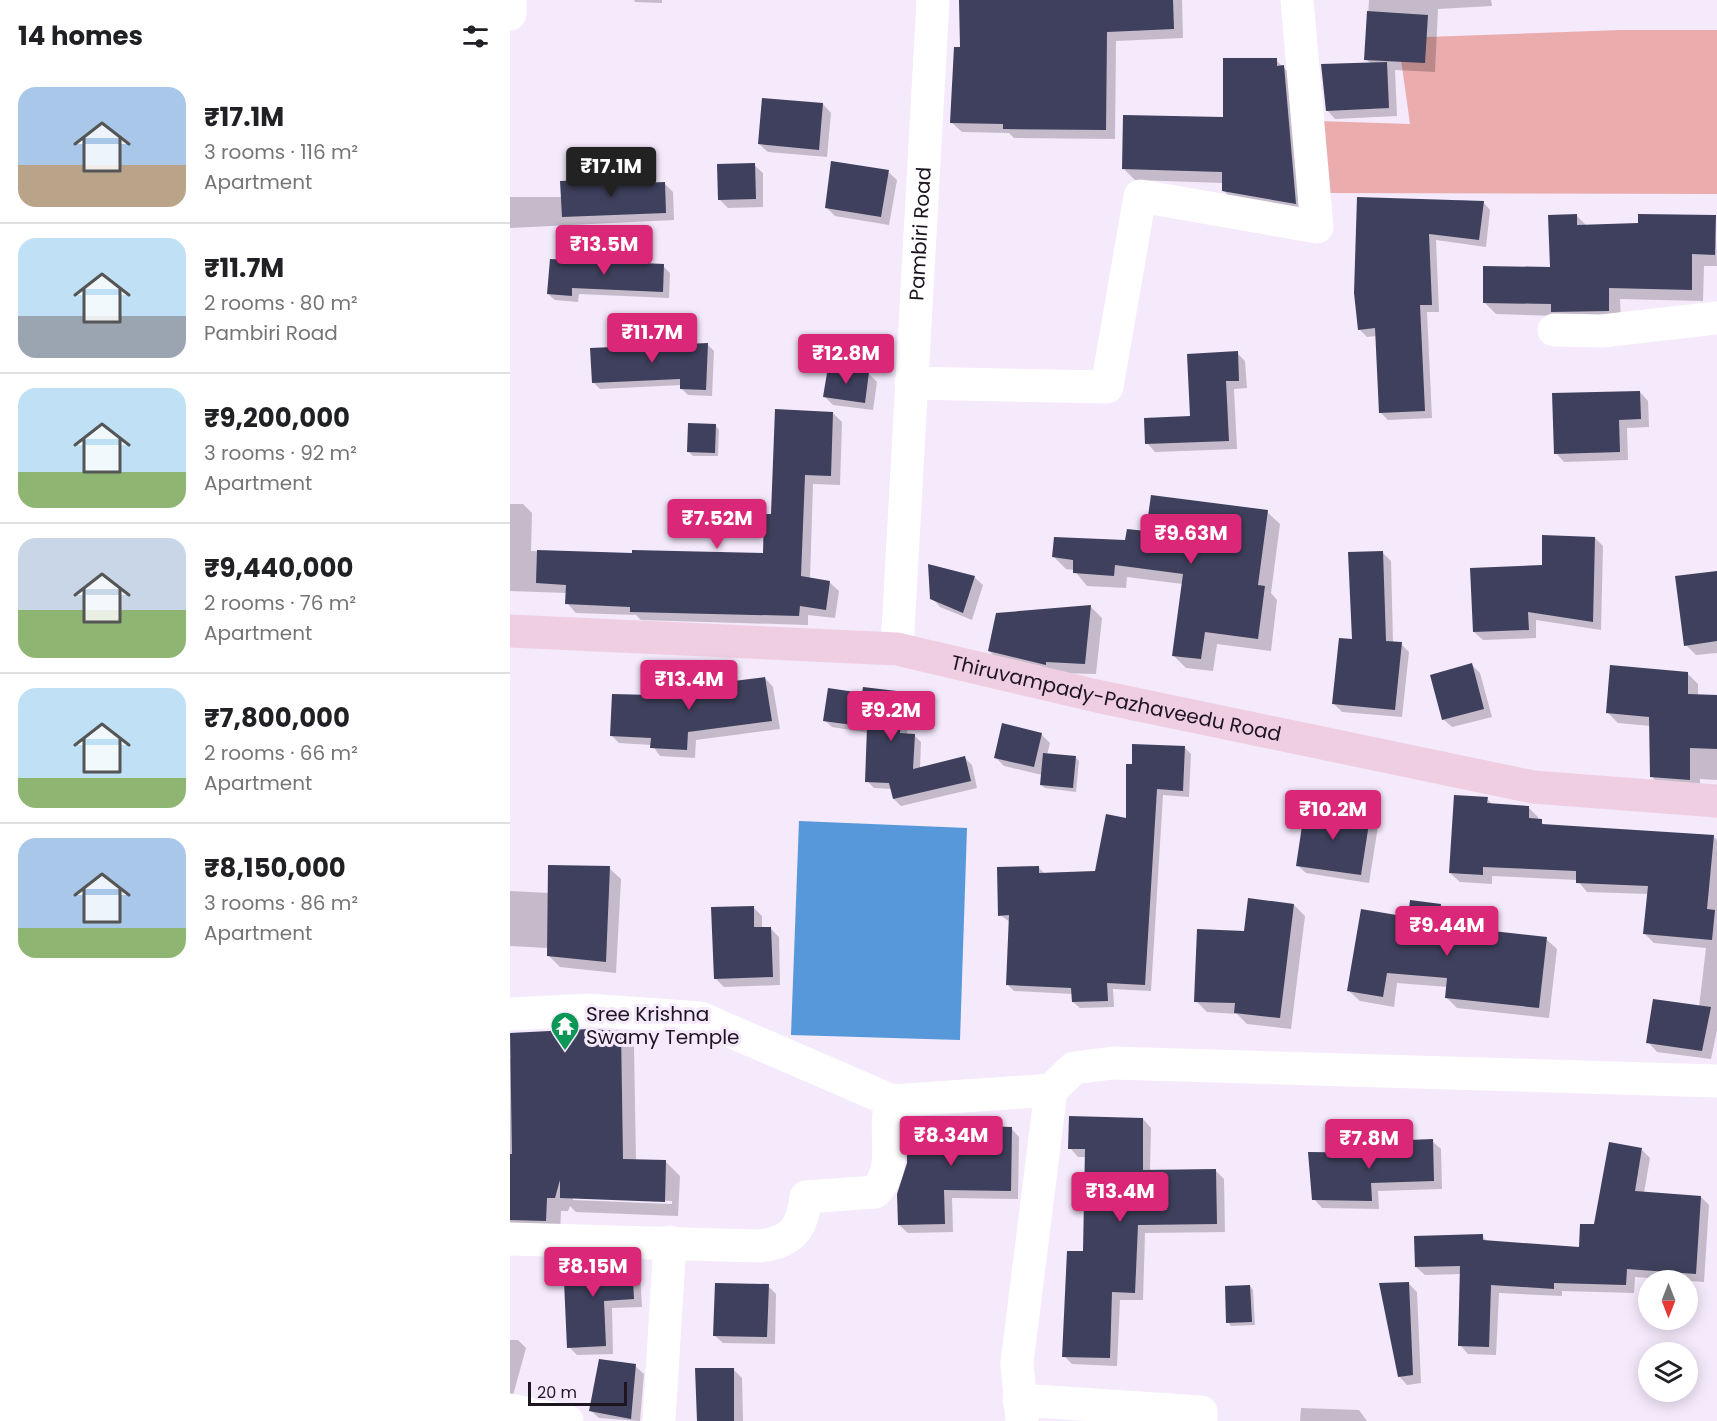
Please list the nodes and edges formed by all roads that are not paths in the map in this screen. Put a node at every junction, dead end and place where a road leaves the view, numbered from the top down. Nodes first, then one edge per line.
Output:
1 (510, 0) edge
2 (933, 0) edge
3 (1297, 0) edge
4 (510, 15) edge
5 (1717, 318) edge
6 (1554, 330) dead end
7 (912, 383) junction
8 (510, 630) edge
9 (897, 649) junction
10 (1717, 801) edge
11 (510, 1014) edge
12 (1717, 1081) edge
13 (1051, 1090) junction
14 (892, 1101) junction
15 (510, 1239) edge
16 (670, 1242) junction
17 (510, 1410) edge
18 (1021, 1411) edge
19 (567, 1421) edge
20 (659, 1421) edge
21 (1201, 1421) edge

1 - 4 street
2 - 7 street, Pambiri Road
3 - 7 street
5 - 6 street
7 - 9 street, Pambiri Road
8 - 9 main road, Thiruvampady-Pazhaveedu Road
9 - 10 main road, Thiruvampady-Pazhaveedu Road
11 - 14 street
12 - 13 street
13 - 14 street
13 - 18 street
14 - 16 street
15 - 16 street
16 - 20 street
17 - 19 street
18 - 21 street

